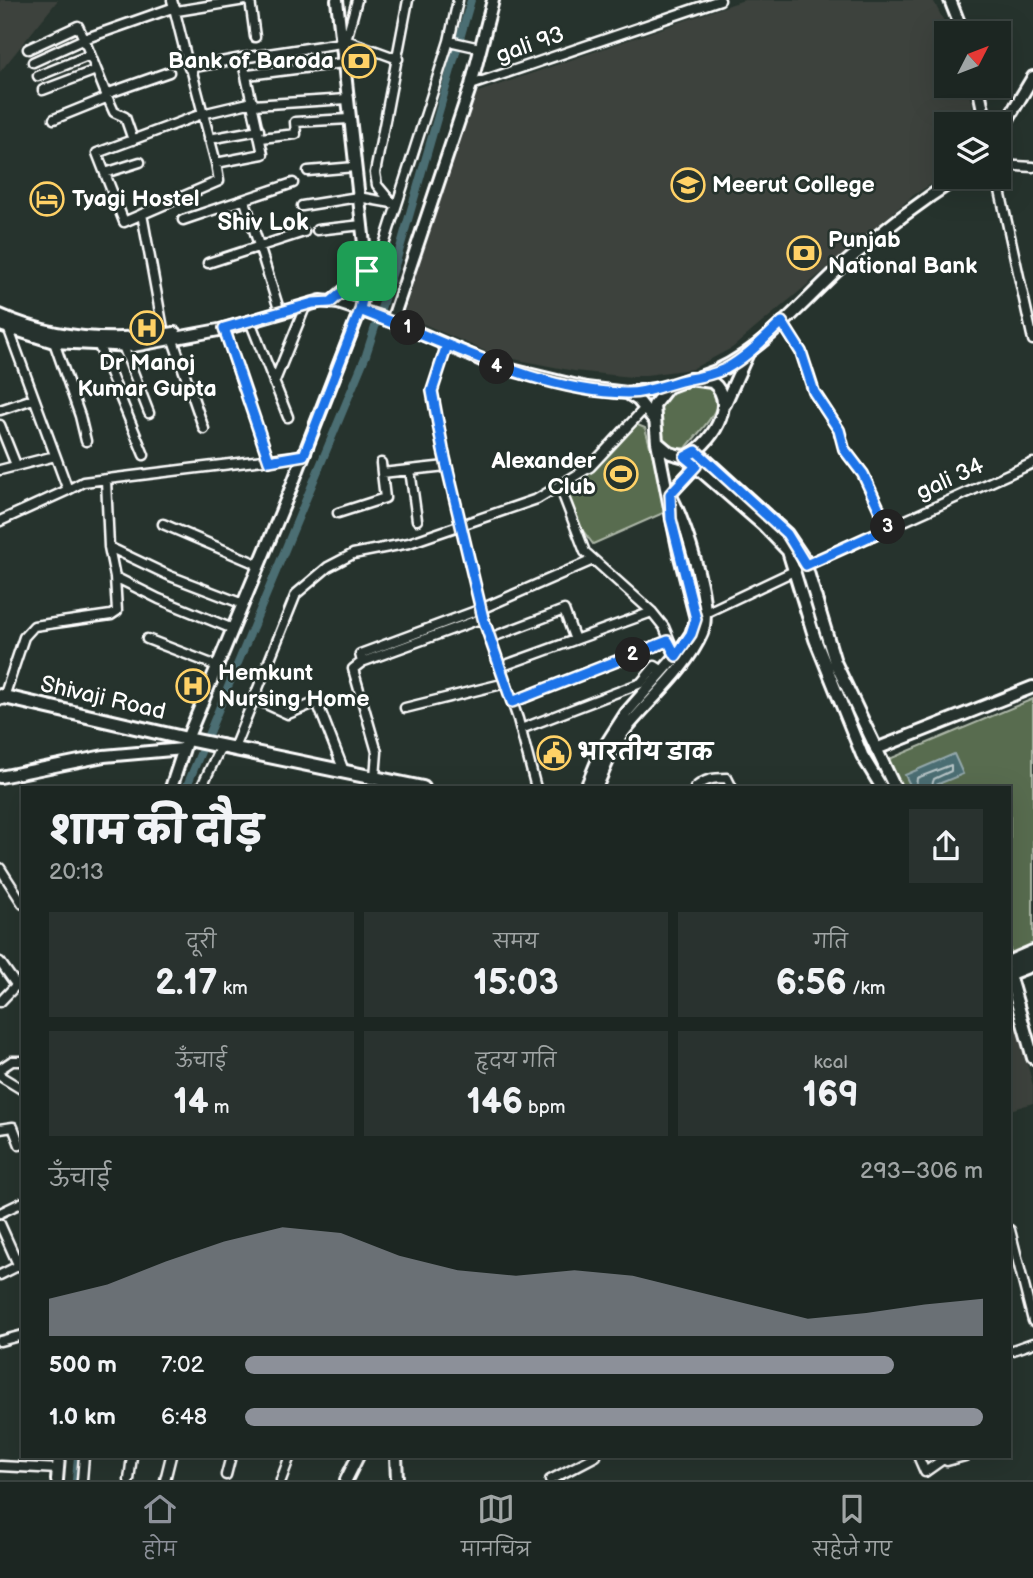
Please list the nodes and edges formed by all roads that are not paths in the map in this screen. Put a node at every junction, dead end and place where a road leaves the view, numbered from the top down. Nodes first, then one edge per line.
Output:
1 (247, 0) edge
2 (337, 0) edge
3 (357, 0) edge
4 (408, 0) edge
5 (458, 0) edge
6 (493, 0) edge
7 (720, 0) edge
8 (955, 2) edge
9 (175, 6) edge
10 (960, 21) edge
11 (255, 37) dead end
12 (83, 39) junction
13 (343, 41) junction
14 (449, 41) junction
15 (28, 48) dead end
16 (480, 48) junction
17 (90, 55) junction
18 (243, 58) junction
19 (398, 59) junction
20 (342, 60) junction
21 (33, 62) dead end
22 (191, 68) junction
23 (96, 70) junction
24 (169, 72) dead end
25 (248, 75) junction
26 (38, 76) dead end
27 (1033, 77) edge
28 (471, 85) junction
29 (43, 90) dead end
30 (106, 94) junction
31 (347, 99) junction
32 (253, 103) junction
33 (202, 114) junction
34 (1011, 114) edge
35 (54, 119) dead end
36 (349, 119) junction
37 (260, 134) junction
38 (209, 139) junction
39 (133, 140) junction
40 (140, 162) dead end
41 (216, 163) junction
42 (1011, 166) edge
43 (355, 167) junction
44 (1033, 167) edge
45 (308, 171) dead end
46 (105, 173) junction
47 (293, 183) dead end
48 (939, 189) edge
49 (999, 189) edge
50 (358, 197) junction
51 (245, 201) junction
52 (302, 206) dead end
53 (142, 214) junction
54 (183, 220) dead end
55 (362, 225) junction
56 (317, 230) dead end
57 (304, 232) dead end
58 (259, 247) junction
59 (208, 263) dead end
60 (367, 269) junction
61 (331, 302) junction
62 (309, 305) junction
63 (278, 306) junction
64 (360, 310) junction
65 (0, 315) edge
66 (388, 320) junction
67 (250, 321) junction
68 (782, 322) junction
69 (5, 327) edge
70 (224, 328) junction
71 (168, 337) junction
72 (1033, 340) edge
73 (54, 342) junction
74 (447, 345) junction
75 (99, 346) junction
76 (123, 346) junction
77 (749, 353) junction
78 (694, 379) junction
79 (274, 383) junction
80 (668, 387) junction
81 (627, 393) junction
82 (33, 399) junction
83 (724, 406) junction
84 (645, 408) junction
85 (0, 410) edge
86 (149, 413) dead end
87 (288, 417) dead end
88 (654, 421) junction
89 (0, 425) edge
90 (204, 429) dead end
91 (86, 441) dead end
92 (657, 442) junction
93 (696, 451) junction
94 (144, 455) dead end
95 (304, 455) junction
96 (55, 456) junction
97 (685, 457) junction
98 (269, 461) junction
99 (381, 463) dead end
100 (1033, 463) edge
101 (16, 465) junction
102 (446, 466) junction
103 (696, 466) junction
104 (0, 470) edge
105 (410, 470) junction
106 (382, 473) junction
107 (106, 480) junction
108 (560, 487) junction
109 (68, 490) junction
110 (670, 494) junction
111 (338, 513) dead end
112 (417, 520) dead end
113 (0, 521) edge
114 (163, 524) dead end
115 (459, 526) junction
116 (888, 528) junction
117 (109, 547) junction
118 (593, 560) junction
119 (259, 565) junction
120 (801, 567) junction
121 (116, 577) junction
122 (243, 604) junction
123 (652, 612) junction
124 (482, 614) junction
125 (700, 615) junction
126 (233, 629) junction
127 (490, 638) junction
128 (147, 639) dead end
129 (575, 640) junction
130 (668, 641) junction
131 (676, 656) junction
132 (217, 666) junction
133 (500, 667) junction
134 (663, 671) junction
135 (506, 683) junction
136 (1033, 687) edge
137 (253, 698) junction
138 (1, 699) edge
139 (512, 702) junction
140 (405, 708) dead end
141 (521, 729) junction
142 (189, 744) junction
143 (221, 748) junction
144 (876, 749) junction
145 (273, 759) junction
146 (344, 771) junction
147 (0, 777) edge
148 (375, 778) junction
149 (172, 786) edge
150 (202, 786) edge
151 (387, 786) edge
152 (413, 786) edge
153 (535, 786) edge
154 (587, 786) edge
155 (597, 786) edge
156 (697, 786) edge
157 (731, 786) edge
158 (881, 786) edge
159 (894, 786) edge
160 (0, 868) edge
161 (21, 901) edge
162 (1033, 952) edge
163 (0, 962) edge
164 (1011, 962) edge
165 (1033, 964) edge
166 (1011, 975) edge
167 (1011, 979) edge
168 (21, 982) edge
169 (0, 1002) edge
170 (1029, 1032) edge
171 (1033, 1058) edge
172 (21, 1061) edge
173 (0, 1069) edge
174 (0, 1076) edge
175 (21, 1089) edge
176 (0, 1129) edge
177 (20, 1145) dead end
178 (21, 1203) edge
179 (0, 1213) edge
180 (0, 1224) edge
181 (1011, 1234) edge
182 (20, 1258) edge
183 (0, 1275) edge
184 (1033, 1321) edge
185 (21, 1336) edge
186 (0, 1341) edge
187 (1033, 1343) edge
188 (1011, 1350) edge
189 (83, 1458) edge
190 (132, 1458) edge
191 (170, 1458) edge
192 (230, 1458) edge
193 (288, 1458) edge
194 (357, 1458) edge
195 (396, 1458) edge
196 (592, 1458) edge
197 (919, 1458) edge
198 (941, 1458) edge
199 (0, 1466) edge
200 (58, 1474) edge
201 (226, 1475) dead end
202 (82, 1480) edge
203 (129, 1480) edge
204 (165, 1480) edge
205 (281, 1480) edge
206 (346, 1480) edge
207 (397, 1480) edge
208 (550, 1480) edge

1 - 9 street
1 - 11 street
2 - 13 street
3 - 13 street
4 - 19 street
5 - 14 street
6 - 16 street
7 - 28 street, gali 93
8 - 10 street
9 - 12 street
9 - 22 street
12 - 15 street
12 - 17 street
12 - 21 street
13 - 18 street
13 - 19 street
13 - 20 street
14 - 16 street
14 - 60 street
16 - 28 street
17 - 23 street
17 - 26 street
18 - 22 street
18 - 25 street
19 - 50 street
20 - 25 street
20 - 31 street
22 - 33 street
23 - 29 street
23 - 30 street
24 - 30 street
25 - 32 street
27 - 34 street
28 - 66 street
30 - 35 street
30 - 39 street
31 - 32 street
31 - 36 street
32 - 33 street
32 - 37 street
33 - 38 street
33 - 39 street
36 - 37 street
36 - 43 street
37 - 38 street
37 - 41 street
38 - 41 street
39 - 46 street
40 - 46 street
41 - 53 street
42 - 44 street
43 - 45 street
43 - 50 street
46 - 53 street
47 - 51 street
48 - 68 street
49 - 72 street
50 - 52 street
50 - 55 street
51 - 54 street
51 - 58 street
53 - 71 street
55 - 56 street
55 - 60 street
57 - 58 street
58 - 59 street
58 - 63 street
60 - 61 street
60 - 64 street
61 - 62 street
61 - 64 street
62 - 63 street
62 - 67 street
62 - 79 street
63 - 71 street
64 - 66 street
64 - 95 street
65 - 71 street
66 - 74 street
67 - 70 street
67 - 79 street
68 - 77 street
68 - 116 street
69 - 73 street
69 - 82 street
70 - 71 street
70 - 98 street
71 - 76 street
71 - 90 street
73 - 75 street
73 - 91 street
74 - 81 street
74 - 102 street
75 - 76 street
75 - 94 street
76 - 86 street
77 - 78 street
77 - 83 street
78 - 80 street
78 - 83 street
79 - 87 street
80 - 81 street
80 - 88 street
81 - 84 street
82 - 85 street
82 - 96 street
83 - 93 street
84 - 88 street
84 - 108 street
88 - 92 street
89 - 101 street
92 - 97 street
92 - 110 street
93 - 97 street
93 - 120 street
95 - 98 street
95 - 119 street
96 - 101 street
96 - 109 street
97 - 103 street
98 - 107 street
99 - 106 street
100 - 116 street, gali 34
101 - 104 street
102 - 105 street
102 - 115 street
103 - 110 street
103 - 120 street
105 - 106 street
105 - 112 street
106 - 111 street
107 - 109 street
107 - 117 street
108 - 115 street
108 - 118 street
109 - 113 street
110 - 125 street
114 - 119 street
115 - 124 street
115 - 137 street
116 - 120 street, gali 34
117 - 121 street
117 - 122 street
118 - 123 street
118 - 124 street
119 - 122 street
120 - 125 street, gali 34
120 - 144 street
120 - 158 street
121 - 126 street
121 - 138 street
122 - 126 street
123 - 129 street
123 - 130 street
124 - 127 street
124 - 148 street
125 - 131 street
125 - 155 street
126 - 132 street
127 - 129 street
127 - 133 street
128 - 132 street
129 - 133 street
130 - 131 street
130 - 139 street
131 - 134 street
132 - 142 street
133 - 135 street
134 - 141 street
134 - 154 street
135 - 139 street
135 - 140 street
136 - 144 street
137 - 143 street
137 - 146 street
138 - 142 main road, Shivaji Road
139 - 141 street
141 - 153 street
142 - 143 main road, Shivaji Road
142 - 147 street
142 - 149 street
143 - 145 main road, Shivaji Road
143 - 150 street
144 - 159 street
145 - 146 main road
145 - 151 main road
146 - 148 main road
148 - 152 main road
156 - 157 street
160 - 161 street
162 - 164 main road
163 - 168 street
165 - 166 main road
167 - 170 street
168 - 169 street
170 - 171 street
172 - 173 street
174 - 175 street
176 - 177 street
178 - 179 street
180 - 182 street
181 - 184 street
182 - 183 street
185 - 186 street
187 - 188 street
189 - 202 street
190 - 203 street
191 - 204 street
192 - 201 street
193 - 205 street
194 - 206 street
195 - 207 street
196 - 208 street
197 - 198 street
199 - 200 street

